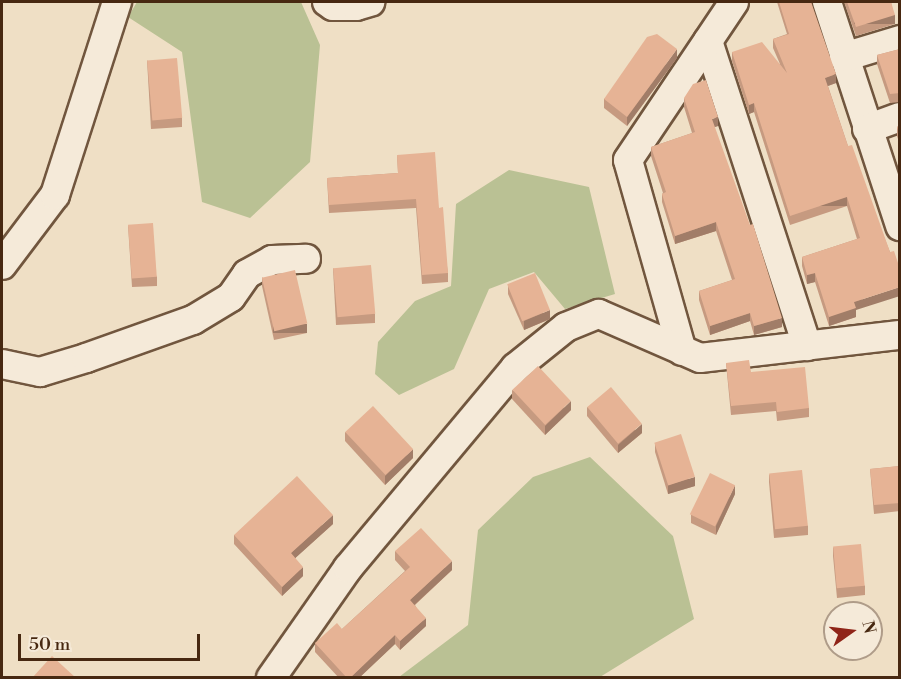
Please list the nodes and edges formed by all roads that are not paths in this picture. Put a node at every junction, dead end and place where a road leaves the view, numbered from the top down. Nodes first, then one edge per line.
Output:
1 (117, 2) edge
2 (327, 2) edge
3 (370, 2) edge
4 (734, 2) edge
5 (826, 2) edge
6 (900, 40) edge
7 (708, 41) junction
8 (844, 57) junction
9 (900, 117) edge
10 (867, 129) junction
11 (900, 226) edge
12 (306, 259) dead end
13 (2, 265) edge
14 (900, 335) edge
15 (807, 346) junction
16 (682, 351) junction
17 (2, 364) edge
18 (271, 678) edge

1 - 13 street
2 - 3 street
4 - 7 street
5 - 8 street
6 - 8 street
7 - 15 street
7 - 16 street
8 - 10 street
9 - 10 street
10 - 11 street
12 - 17 street
14 - 15 street
15 - 16 street
16 - 18 street

